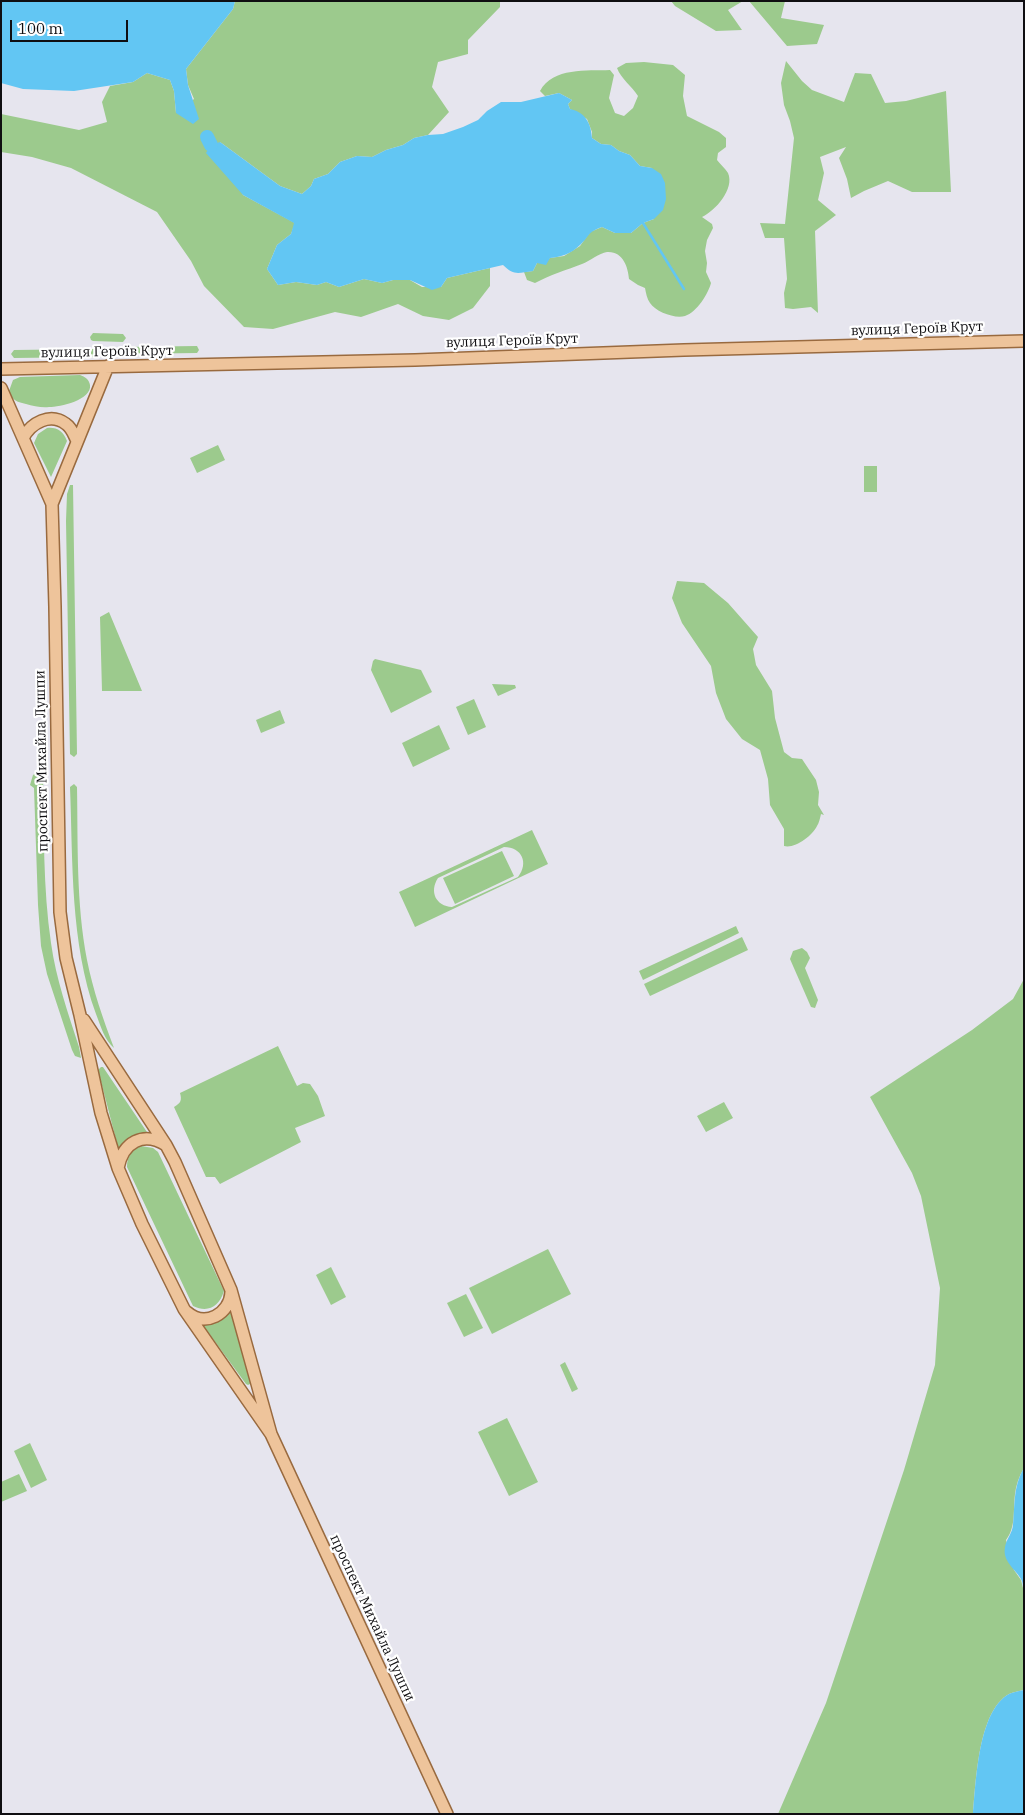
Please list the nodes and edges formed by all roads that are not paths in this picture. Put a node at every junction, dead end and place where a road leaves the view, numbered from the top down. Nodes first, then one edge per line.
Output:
1 (1024, 340) edge
2 (108, 366) junction
3 (1, 369) edge
4 (1, 388) edge
5 (23, 438) junction
6 (77, 440) junction
7 (52, 504) junction
8 (80, 1015) junction
9 (166, 1145) junction
10 (118, 1168) junction
11 (231, 1290) junction
12 (184, 1309) junction
13 (271, 1434) junction
14 (447, 1814) edge

1 - 2 main road, вулиця Героїв Крут
2 - 3 main road, вулиця Героїв Крут
2 - 6 main road, проспект Михайла Лушпи
4 - 5 main road, проспект Михайла Лушпи
5 - 6 main road
5 - 7 main road, проспект Михайла Лушпи
6 - 7 main road, проспект Михайла Лушпи
7 - 8 main road, проспект Михайла Лушпи
8 - 9 main road, проспект Михайла Лушпи
8 - 10 main road, проспект Михайла Лушпи
9 - 10 main road
9 - 11 main road, проспект Михайла Лушпи
10 - 12 main road, проспект Михайла Лушпи
11 - 12 main road
11 - 13 main road, проспект Михайла Лушпи
12 - 13 main road, проспект Михайла Лушпи
13 - 14 main road, проспект Михайла Лушпи

